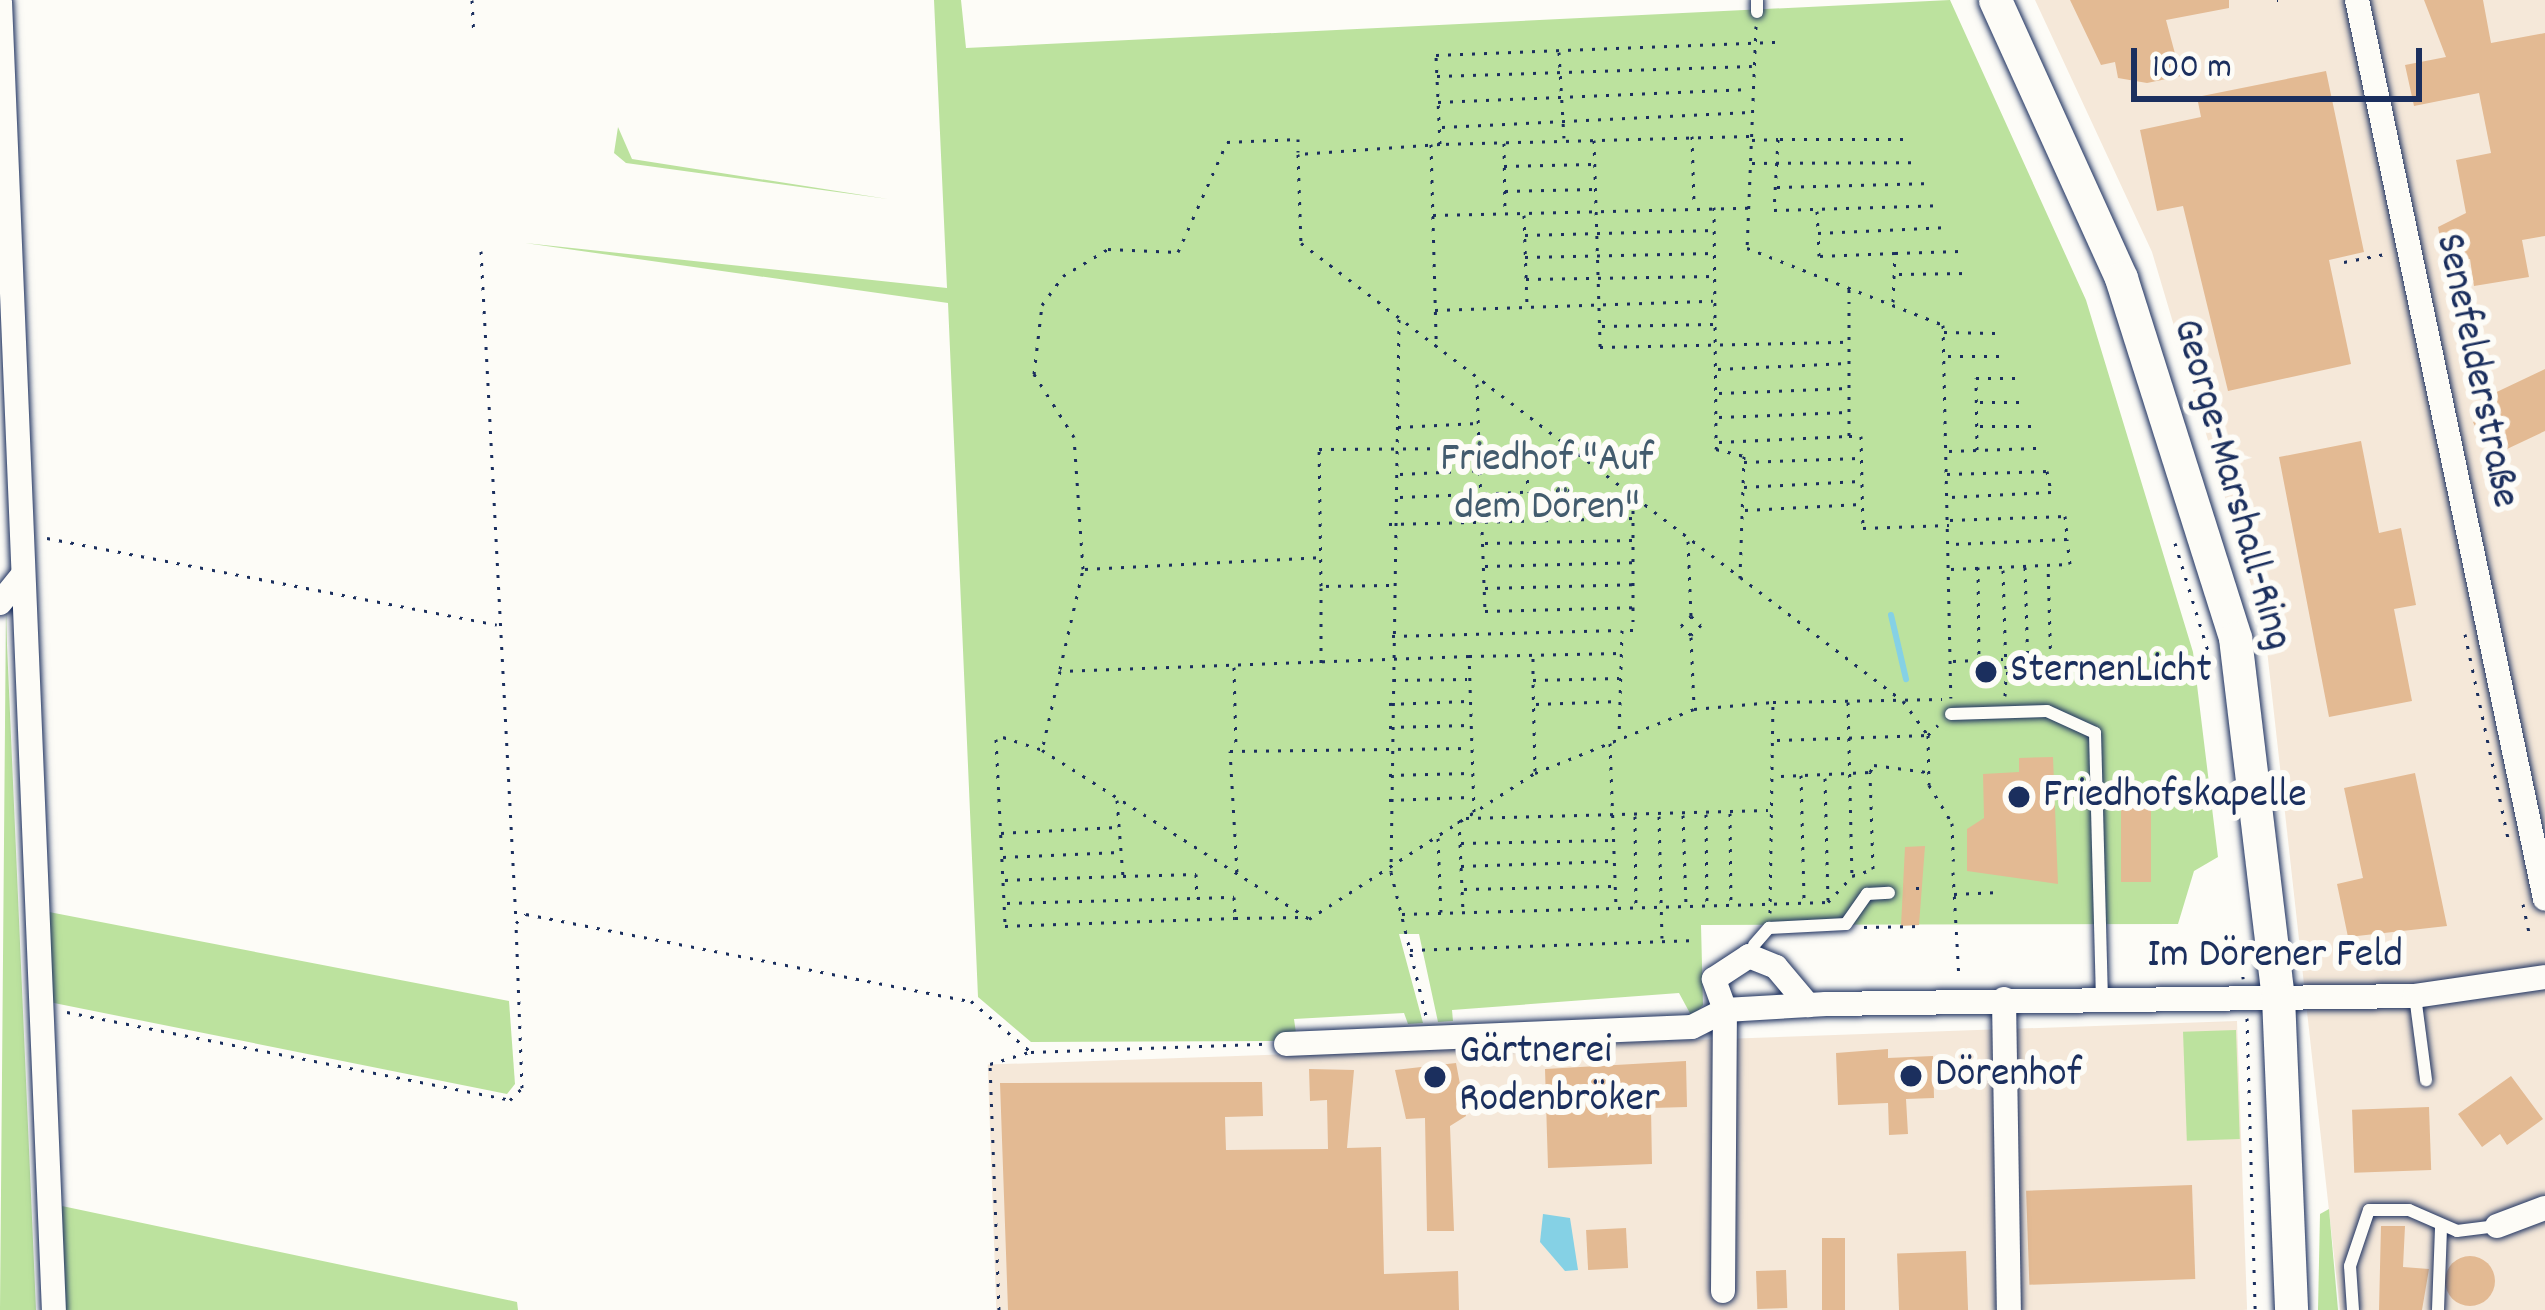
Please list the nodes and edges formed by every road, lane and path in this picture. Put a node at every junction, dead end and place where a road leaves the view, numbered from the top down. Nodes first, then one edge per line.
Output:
1 (472, 0) edge
2 (1995, 0) edge
3 (2356, 0) edge
4 (0, 2) edge
5 (474, 34) dead end
6 (1782, 42) dead end
7 (1754, 43) junction
8 (1558, 50) junction
9 (1753, 66) junction
10 (1560, 72) junction
11 (1438, 76) junction
12 (1752, 89) junction
13 (1561, 96) junction
14 (1438, 102) junction
15 (1752, 112) junction
16 (1563, 121) junction
17 (1439, 128) junction
18 (1692, 134) junction
19 (1594, 138) junction
20 (1751, 138) junction
21 (1906, 139) dead end
22 (1564, 140) junction
23 (1778, 140) junction
24 (1504, 141) junction
25 (1431, 144) junction
26 (1440, 144) junction
27 (1298, 154) junction
28 (1918, 162) dead end
29 (1595, 164) junction
30 (1750, 164) junction
31 (1775, 164) junction
32 (1504, 166) junction
33 (1933, 183) dead end
34 (1775, 188) junction
35 (1596, 189) junction
36 (1504, 191) junction
37 (1938, 205) dead end
38 (1694, 206) junction
39 (1714, 207) junction
40 (1748, 208) junction
41 (1817, 208) junction
42 (1595, 211) junction
43 (1505, 213) junction
44 (1524, 213) junction
45 (1433, 215) junction
46 (1949, 227) dead end
47 (1714, 230) junction
48 (1596, 231) junction
49 (1818, 233) junction
50 (1525, 235) junction
51 (482, 251) dead end
52 (1960, 251) dead end
53 (1895, 253) junction
54 (2392, 253) dead end
55 (1597, 254) junction
56 (1714, 254) junction
57 (1525, 256) junction
58 (1820, 256) junction
59 (2344, 262) dead end
60 (1967, 273) dead end
61 (1815, 274) junction
62 (1897, 274) junction
63 (1714, 276) junction
64 (1597, 277) junction
65 (1526, 278) junction
66 (1849, 287) junction
67 (1714, 301) junction
68 (1598, 304) junction
69 (1893, 304) junction
70 (1527, 306) junction
71 (1435, 310) junction
72 (1399, 317) junction
73 (1714, 324) junction
74 (1599, 326) junction
75 (1944, 332) junction
76 (1995, 333) dead end
77 (1436, 340) junction
78 (1848, 341) junction
79 (1715, 347) junction
80 (1946, 356) junction
81 (2006, 356) dead end
82 (1849, 362) junction
83 (1715, 369) junction
84 (2015, 378) dead end
85 (1476, 379) junction
86 (1849, 388) junction
87 (1715, 394) junction
88 (1977, 402) junction
89 (2026, 402) dead end
90 (1849, 412) junction
91 (1715, 417) junction
92 (1478, 423) junction
93 (1978, 426) junction
94 (2032, 426) dead end
95 (1398, 427) junction
96 (1849, 436) junction
97 (1743, 441) junction
98 (1716, 442) junction
99 (1479, 448) junction
100 (2037, 448) dead end
101 (1977, 450) junction
102 (1947, 451) junction
103 (1398, 452) junction
104 (1861, 458) junction
105 (1744, 459) junction
106 (1480, 470) junction
107 (1947, 473) junction
108 (1398, 474) junction
109 (1862, 481) junction
110 (1744, 487) junction
111 (1528, 491) junction
112 (1481, 493) junction
113 (1398, 497) junction
114 (1633, 497) junction
115 (1948, 497) junction
116 (1863, 504) junction
117 (1744, 510) junction
118 (1570, 518) junction
119 (1633, 518) junction
120 (1482, 520) junction
121 (2169, 522) dead end
122 (1949, 523) junction
123 (1389, 524) junction
124 (11, 536) edge
125 (1688, 537) junction
126 (2067, 538) junction
127 (1633, 540) junction
128 (1482, 543) junction
129 (1950, 544) junction
130 (1319, 557) junction
131 (1633, 562) junction
132 (2048, 565) junction
133 (1483, 566) junction
134 (2025, 566) junction
135 (1978, 567) junction
136 (2003, 567) junction
137 (1083, 569) junction
138 (1951, 569) junction
139 (22, 576) junction
140 (1740, 578) junction
141 (1633, 584) junction
142 (1389, 585) junction
143 (1321, 586) junction
144 (1484, 588) junction
145 (0, 603) edge
146 (1634, 607) junction
147 (1690, 616) junction
148 (499, 626) junction
149 (1622, 630) junction
150 (1691, 635) junction
151 (1392, 636) junction
152 (1622, 652) junction
153 (1533, 655) junction
154 (1468, 656) junction
155 (2210, 657) dead end
156 (1392, 659) junction
157 (2005, 659) junction
158 (1979, 660) junction
159 (1953, 661) junction
160 (1321, 662) junction
161 (1234, 665) junction
162 (1060, 671) junction
163 (2028, 673) junction
164 (2006, 674) junction
165 (1621, 678) junction
166 (1469, 679) junction
167 (1389, 680) junction
168 (1533, 680) junction
169 (1848, 700) junction
170 (1469, 701) junction
171 (1620, 701) junction
172 (1903, 701) junction
173 (1773, 702) junction
174 (1389, 704) junction
175 (1534, 704) junction
176 (1694, 709) junction
177 (2005, 713) junction
178 (1951, 714) dead end
179 (1469, 724) junction
180 (1389, 727) junction
181 (1928, 735) junction
182 (1003, 737) dead end
183 (1619, 738) junction
184 (1849, 738) junction
185 (996, 740) dead end
186 (1775, 740) junction
187 (1610, 742) junction
188 (1470, 748) junction
189 (1236, 749) junction
190 (1042, 750) junction
191 (1389, 752) junction
192 (1244, 757) junction
193 (1235, 766) junction
194 (1470, 772) junction
195 (1870, 772) junction
196 (1929, 772) junction
197 (1535, 773) junction
198 (1850, 773) junction
199 (1825, 774) junction
200 (1389, 775) junction
201 (1801, 775) junction
202 (1778, 776) junction
203 (1471, 797) junction
204 (1116, 798) junction
205 (1389, 800) junction
206 (1770, 810) junction
207 (1730, 811) junction
208 (1474, 812) junction
209 (1706, 812) junction
210 (1683, 813) junction
211 (1659, 814) junction
212 (1635, 815) junction
213 (1613, 816) junction
214 (1461, 819) junction
215 (1119, 826) junction
216 (1000, 833) junction
217 (1438, 837) junction
218 (1613, 839) junction
219 (1461, 843) junction
220 (1121, 852) junction
221 (1002, 857) junction
222 (1614, 861) junction
223 (1953, 861) dead end
224 (1461, 866) junction
225 (1390, 872) junction
226 (1954, 872) dead end
227 (1237, 873) junction
228 (1124, 876) junction
229 (1852, 876) junction
230 (1003, 880) junction
231 (1614, 886) junction
232 (1916, 888) dead end
233 (1923, 888) dead end
234 (1464, 889) junction
235 (2000, 892) dead end
236 (1889, 893) dead end
237 (1954, 893) junction
238 (1197, 898) junction
239 (2545, 899) edge
240 (1828, 902) junction
241 (1004, 903) junction
242 (1804, 903) junction
243 (1770, 904) junction
244 (1731, 905) junction
245 (1686, 906) junction
246 (1707, 906) junction
247 (1636, 907) junction
248 (1661, 907) junction
249 (1616, 908) junction
250 (1402, 914) junction
251 (1441, 914) junction
252 (1463, 914) junction
253 (1305, 916) junction
254 (1235, 918) junction
255 (516, 923) junction
256 (1846, 924) junction
257 (1922, 926) dead end
258 (1690, 940) dead end
259 (1662, 941) junction
260 (1754, 945) dead end
261 (1408, 950) junction
262 (2545, 977) edge
263 (1959, 979) dead end
264 (2415, 996) junction
265 (2278, 997) junction
266 (2102, 998) junction
267 (2004, 999) junction
268 (1808, 1005) junction
269 (42, 1007) junction
270 (1725, 1010) junction
271 (2247, 1024) dead end
272 (1431, 1037) junction
273 (1286, 1044) joint
274 (1031, 1052) junction
275 (2426, 1080) dead end
276 (2545, 1208) edge
277 (2497, 1226) joint
278 (2441, 1228) junction
279 (1724, 1291) dead end
280 (54, 1310) edge
281 (999, 1310) edge
282 (2009, 1310) edge
283 (2255, 1310) edge
284 (2291, 1310) edge
285 (2353, 1310) edge
286 (2438, 1310) edge

1 - 5 path
2 - 265 main road, George-Marshall-Ring
3 - 239 street, Senefelderstraße
4 - 124 street
6 - 7 path
7 - 8 path
7 - 9 path
8 - 10 path
8 - 11 path
9 - 10 path
9 - 12 path
10 - 11 path
10 - 13 path
11 - 14 path
12 - 13 path
12 - 15 path
13 - 14 path
13 - 16 path
14 - 17 path
15 - 16 path
15 - 20 path
16 - 17 path
16 - 22 path
17 - 26 path
18 - 19 path
18 - 20 path
18 - 38 path
19 - 22 path
19 - 29 path
20 - 23 path
20 - 30 path
21 - 23 path
22 - 24 path
23 - 31 path
24 - 26 path
24 - 32 path
25 - 26 path
25 - 27 path
25 - 45 path
27 - 72 path
27 - 137 path
28 - 31 path
29 - 32 path
29 - 35 path
30 - 31 path
30 - 40 path
31 - 34 path
32 - 36 path
33 - 34 path
34 - 41 path
35 - 36 path
35 - 42 path
36 - 43 path
37 - 41 path
38 - 39 path
38 - 42 path
39 - 40 path
39 - 47 path
40 - 61 path
41 - 49 path
42 - 44 path
42 - 48 path
43 - 44 path
43 - 45 path
44 - 50 path
45 - 71 path
46 - 49 path
47 - 48 path
47 - 56 path
48 - 50 path
48 - 55 path
49 - 58 path
50 - 57 path
51 - 148 path
52 - 53 path
53 - 58 path
53 - 62 path
54 - 59 path
55 - 56 path
55 - 57 path
55 - 64 path
56 - 63 path
57 - 65 path
58 - 61 path
60 - 62 path
61 - 66 path
62 - 69 path
63 - 64 path
63 - 67 path
64 - 65 path
64 - 68 path
65 - 70 path
66 - 69 path
66 - 78 path
67 - 68 path
67 - 73 path
68 - 70 path
68 - 74 path
69 - 75 path
70 - 71 path
71 - 77 path
72 - 77 path
72 - 95 path
73 - 74 path
73 - 79 path
74 - 79 path
75 - 76 path
75 - 80 path
77 - 85 path
78 - 79 path
78 - 82 path
79 - 83 path
80 - 81 path
80 - 102 path
82 - 83 path
82 - 86 path
83 - 87 path
84 - 88 path
85 - 92 path
85 - 114 path
86 - 87 path
86 - 90 path
87 - 91 path
88 - 89 path
88 - 93 path
90 - 91 path
90 - 96 path
91 - 98 path
92 - 95 path
92 - 99 path
93 - 94 path
93 - 101 path
95 - 103 path
96 - 97 path
96 - 104 path
97 - 98 path
97 - 105 path
98 - 105 path
99 - 103 path
99 - 106 path
100 - 101 path
101 - 102 path
102 - 107 path
103 - 108 path
103 - 130 path
104 - 105 path
104 - 109 path
105 - 110 path
106 - 108 path
106 - 111 path
106 - 112 path
107 - 115 path
107 - 115 path
108 - 113 path
109 - 110 path
109 - 116 path
110 - 117 path
111 - 112 path
111 - 118 path
112 - 113 path
112 - 120 path
113 - 123 path
114 - 119 path
114 - 125 path
115 - 122 path
116 - 117 path
116 - 122 path
117 - 140 path
118 - 119 path
118 - 120 path
119 - 127 path
120 - 123 path
120 - 128 path
121 - 155 path
122 - 126 path
122 - 129 path
123 - 142 path
124 - 139 street
124 - 148 path
125 - 140 path
125 - 147 path
126 - 129 path
126 - 132 path
127 - 128 path
127 - 131 path
128 - 133 path
129 - 138 path
130 - 137 path
130 - 143 path
131 - 133 path
131 - 141 path
132 - 134 path
132 - 163 path
133 - 144 path
134 - 136 path
134 - 163 path
135 - 136 path
135 - 138 path
135 - 158 path
136 - 157 path
137 - 162 path
138 - 159 path
139 - 145 street
139 - 269 street
140 - 172 path
141 - 144 path
141 - 146 path
142 - 143 path
142 - 151 path
143 - 160 path
144 - 146 path
146 - 149 path
147 - 150 path
147 - 150 path
148 - 255 path
149 - 151 path
149 - 152 path
150 - 176 path
151 - 156 path
152 - 153 path
152 - 165 path
153 - 154 path
153 - 168 path
154 - 156 path
154 - 166 path
156 - 160 path
156 - 167 path
157 - 158 path
157 - 164 path
158 - 159 path
159 - 172 path
160 - 161 path
161 - 162 path
161 - 189 path
162 - 190 path
163 - 164 path
164 - 177 path
165 - 168 path
165 - 171 path
166 - 167 path
166 - 170 path
167 - 174 path
168 - 175 path
169 - 172 path
169 - 173 path
169 - 184 path
170 - 174 path
170 - 179 path
171 - 175 path
171 - 183 path
172 - 181 path
173 - 176 path
173 - 186 path
174 - 180 path
175 - 197 path
176 - 183 path
177 - 178 lane
177 - 266 lane
179 - 180 path
179 - 188 path
180 - 191 path
181 - 184 path
181 - 196 path
182 - 190 path
183 - 187 path
184 - 186 path
184 - 198 path
185 - 216 path
186 - 202 path
187 - 197 path
187 - 213 path
188 - 191 path
188 - 194 path
189 - 192 path
189 - 193 path
190 - 204 path
191 - 192 path
191 - 200 path
192 - 193 path
193 - 227 path
194 - 200 path
194 - 203 path
195 - 196 path
195 - 198 path
195 - 229 path
196 - 223 path
197 - 208 path
198 - 199 path
198 - 229 path
199 - 201 path
199 - 240 path
200 - 205 path
201 - 202 path
201 - 242 path
202 - 206 path
203 - 205 path
203 - 208 path
204 - 215 path
204 - 227 path
205 - 225 path
206 - 207 path
206 - 243 path
207 - 209 path
207 - 244 path
208 - 214 path
209 - 210 path
209 - 246 path
210 - 211 path
210 - 245 path
211 - 212 path
211 - 248 path
212 - 213 path
212 - 247 path
213 - 214 path
213 - 218 path
214 - 217 path
214 - 219 path
215 - 216 path
215 - 220 path
216 - 221 path
217 - 225 path
217 - 251 path
218 - 219 path
218 - 222 path
219 - 224 path
220 - 221 path
220 - 228 path
221 - 230 path
222 - 224 path
222 - 231 path
224 - 234 path
225 - 250 path
225 - 253 path
226 - 237 path
227 - 253 path
228 - 230 path
228 - 238 path
229 - 240 path
230 - 241 path
231 - 234 path
231 - 249 path
232 - 233 path
234 - 252 path
235 - 237 path
236 - 256 lane
237 - 263 path
238 - 241 path
238 - 254 path
240 - 242 path
241 - 254 path
242 - 243 path
243 - 244 path
244 - 246 path
245 - 246 path
245 - 248 path
247 - 248 path
247 - 249 path
248 - 259 path
249 - 252 path
250 - 251 path
250 - 261 path
251 - 252 path
253 - 254 path
255 - 269 path
255 - 274 path
256 - 257 path
256 - 260 lane
258 - 259 path
259 - 261 path
261 - 272 path
262 - 264 street, Im Dörener Feld
264 - 265 street, Im Dörener Feld
264 - 275 lane
265 - 266 street, Im Dörener Feld
265 - 284 main road, George-Marshall-Ring
266 - 267 street, Im Dörener Feld
267 - 268 street, Im Dörener Feld
267 - 282 street
268 - 270 street, Im Dörener Feld
268 - 270 street
269 - 280 street
270 - 272 street, Im Dörener Feld
270 - 279 street
271 - 283 path
272 - 273 street, Im Dörener Feld
273 - 274 path
274 - 281 path
276 - 277 street
277 - 278 lane
278 - 285 lane
278 - 286 lane

